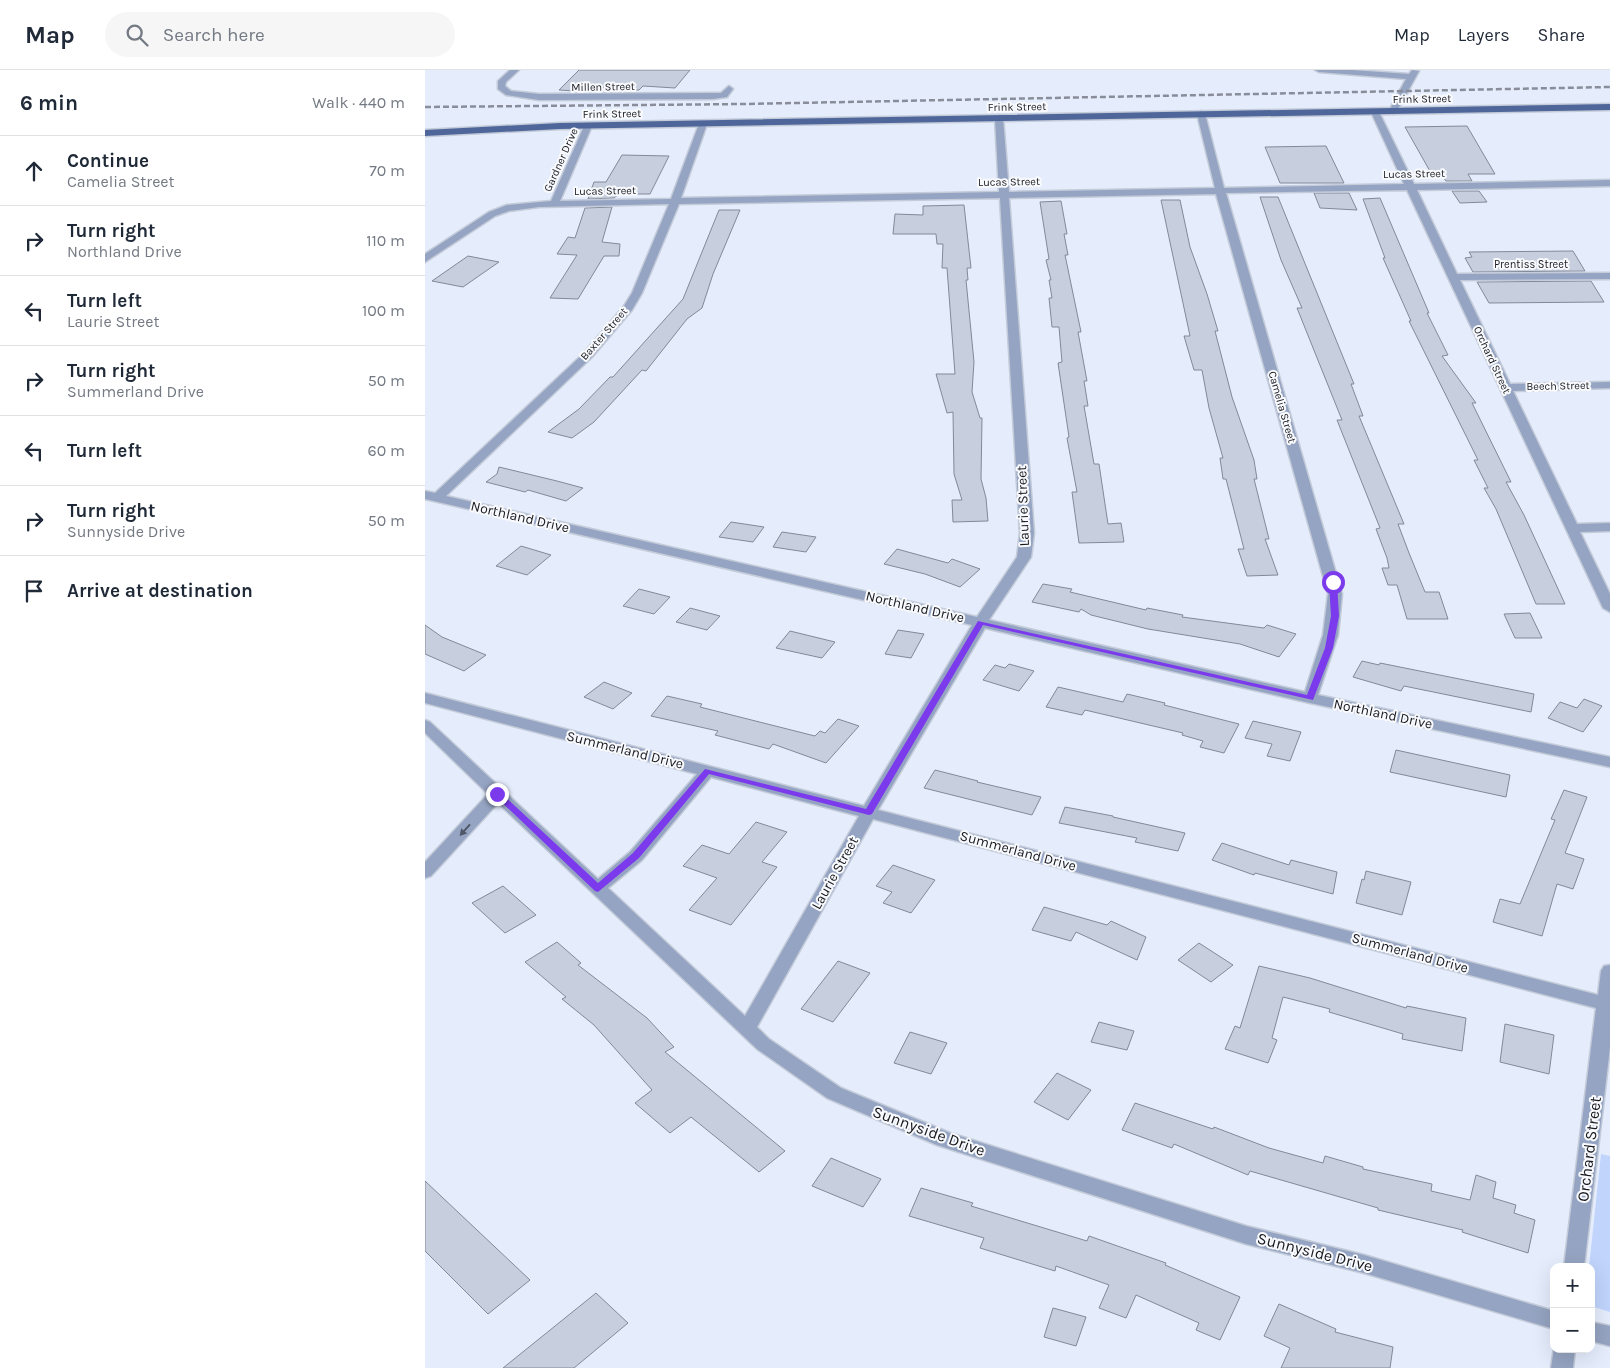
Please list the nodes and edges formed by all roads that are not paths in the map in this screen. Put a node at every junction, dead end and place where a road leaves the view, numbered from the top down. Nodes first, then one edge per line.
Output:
1 (515, 70) edge
2 (1319, 70) edge
3 (1413, 74) edge
4 (729, 90) dead end
5 (1610, 107) edge
6 (1393, 111) junction
7 (1375, 112) junction
8 (1201, 114) junction
9 (999, 118) junction
10 (703, 124) junction
11 (588, 126) junction
12 (425, 133) edge
13 (1610, 183) edge
14 (1410, 186) junction
15 (1220, 190) junction
16 (1003, 195) junction
17 (675, 202) junction
18 (554, 204) junction
19 (425, 259) edge
20 (1610, 276) edge
21 (1453, 277) junction
22 (1610, 385) edge
23 (1505, 388) junction
24 (431, 497) edge
25 (1610, 527) edge
26 (1571, 528) junction
27 (1610, 608) edge
28 (981, 622) junction
29 (425, 698) edge
30 (1310, 698) junction
31 (425, 725) edge
32 (1610, 762) edge
33 (707, 771) junction
34 (497, 794) junction
35 (869, 812) junction
36 (425, 872) edge
37 (598, 888) junction
38 (1610, 971) edge
39 (1608, 1004) edge
40 (747, 1028) junction
41 (1575, 1263) edge
42 (1550, 1319) edge
43 (1595, 1332) edge
44 (1610, 1336) edge
45 (1564, 1353) edge
46 (1562, 1368) edge

1 - 4 street, Millen Street
2 - 3 street
3 - 6 street
5 - 6 main road, Frink Street
6 - 7 main road, Frink Street
7 - 8 main road, Frink Street
7 - 14 street, Orchard Street
8 - 9 main road, Frink Street
8 - 15 street, Camelia Street
9 - 10 main road, Frink Street
9 - 16 street, Laurie Street
10 - 11 main road, Frink Street
10 - 17 street, Baxter Street
11 - 12 main road, Frink Street
11 - 18 street, Gardner Drive
13 - 14 street, Lucas Street
14 - 15 street, Lucas Street
14 - 21 street, Orchard Street
15 - 16 street, Lucas Street
15 - 30 street, Camelia Street
16 - 17 street, Lucas Street
16 - 28 street, Laurie Street
17 - 18 street, Lucas Street
17 - 24 street, Baxter Street
18 - 19 street, Lucas Street
20 - 21 street, Prentiss Street
21 - 23 street, Orchard Street
22 - 23 street, Beech Street
23 - 26 street, Orchard Street
24 - 28 street, Northland Drive
25 - 26 street
26 - 27 street, Orchard Street
28 - 30 street, Northland Drive
28 - 35 street, Laurie Street
29 - 33 street, Summerland Drive
30 - 32 street, Northland Drive
31 - 34 street, Sunnyside Drive
33 - 35 street, Summerland Drive
33 - 37 street
34 -> 36 street
34 - 37 street, Sunnyside Drive
35 - 39 street, Summerland Drive
35 - 40 street, Laurie Street
37 - 40 street, Sunnyside Drive
38 - 39 street, Orchard Street
39 - 41 street, Orchard Street
40 - 42 street, Sunnyside Drive
43 - 44 street
45 - 46 street

